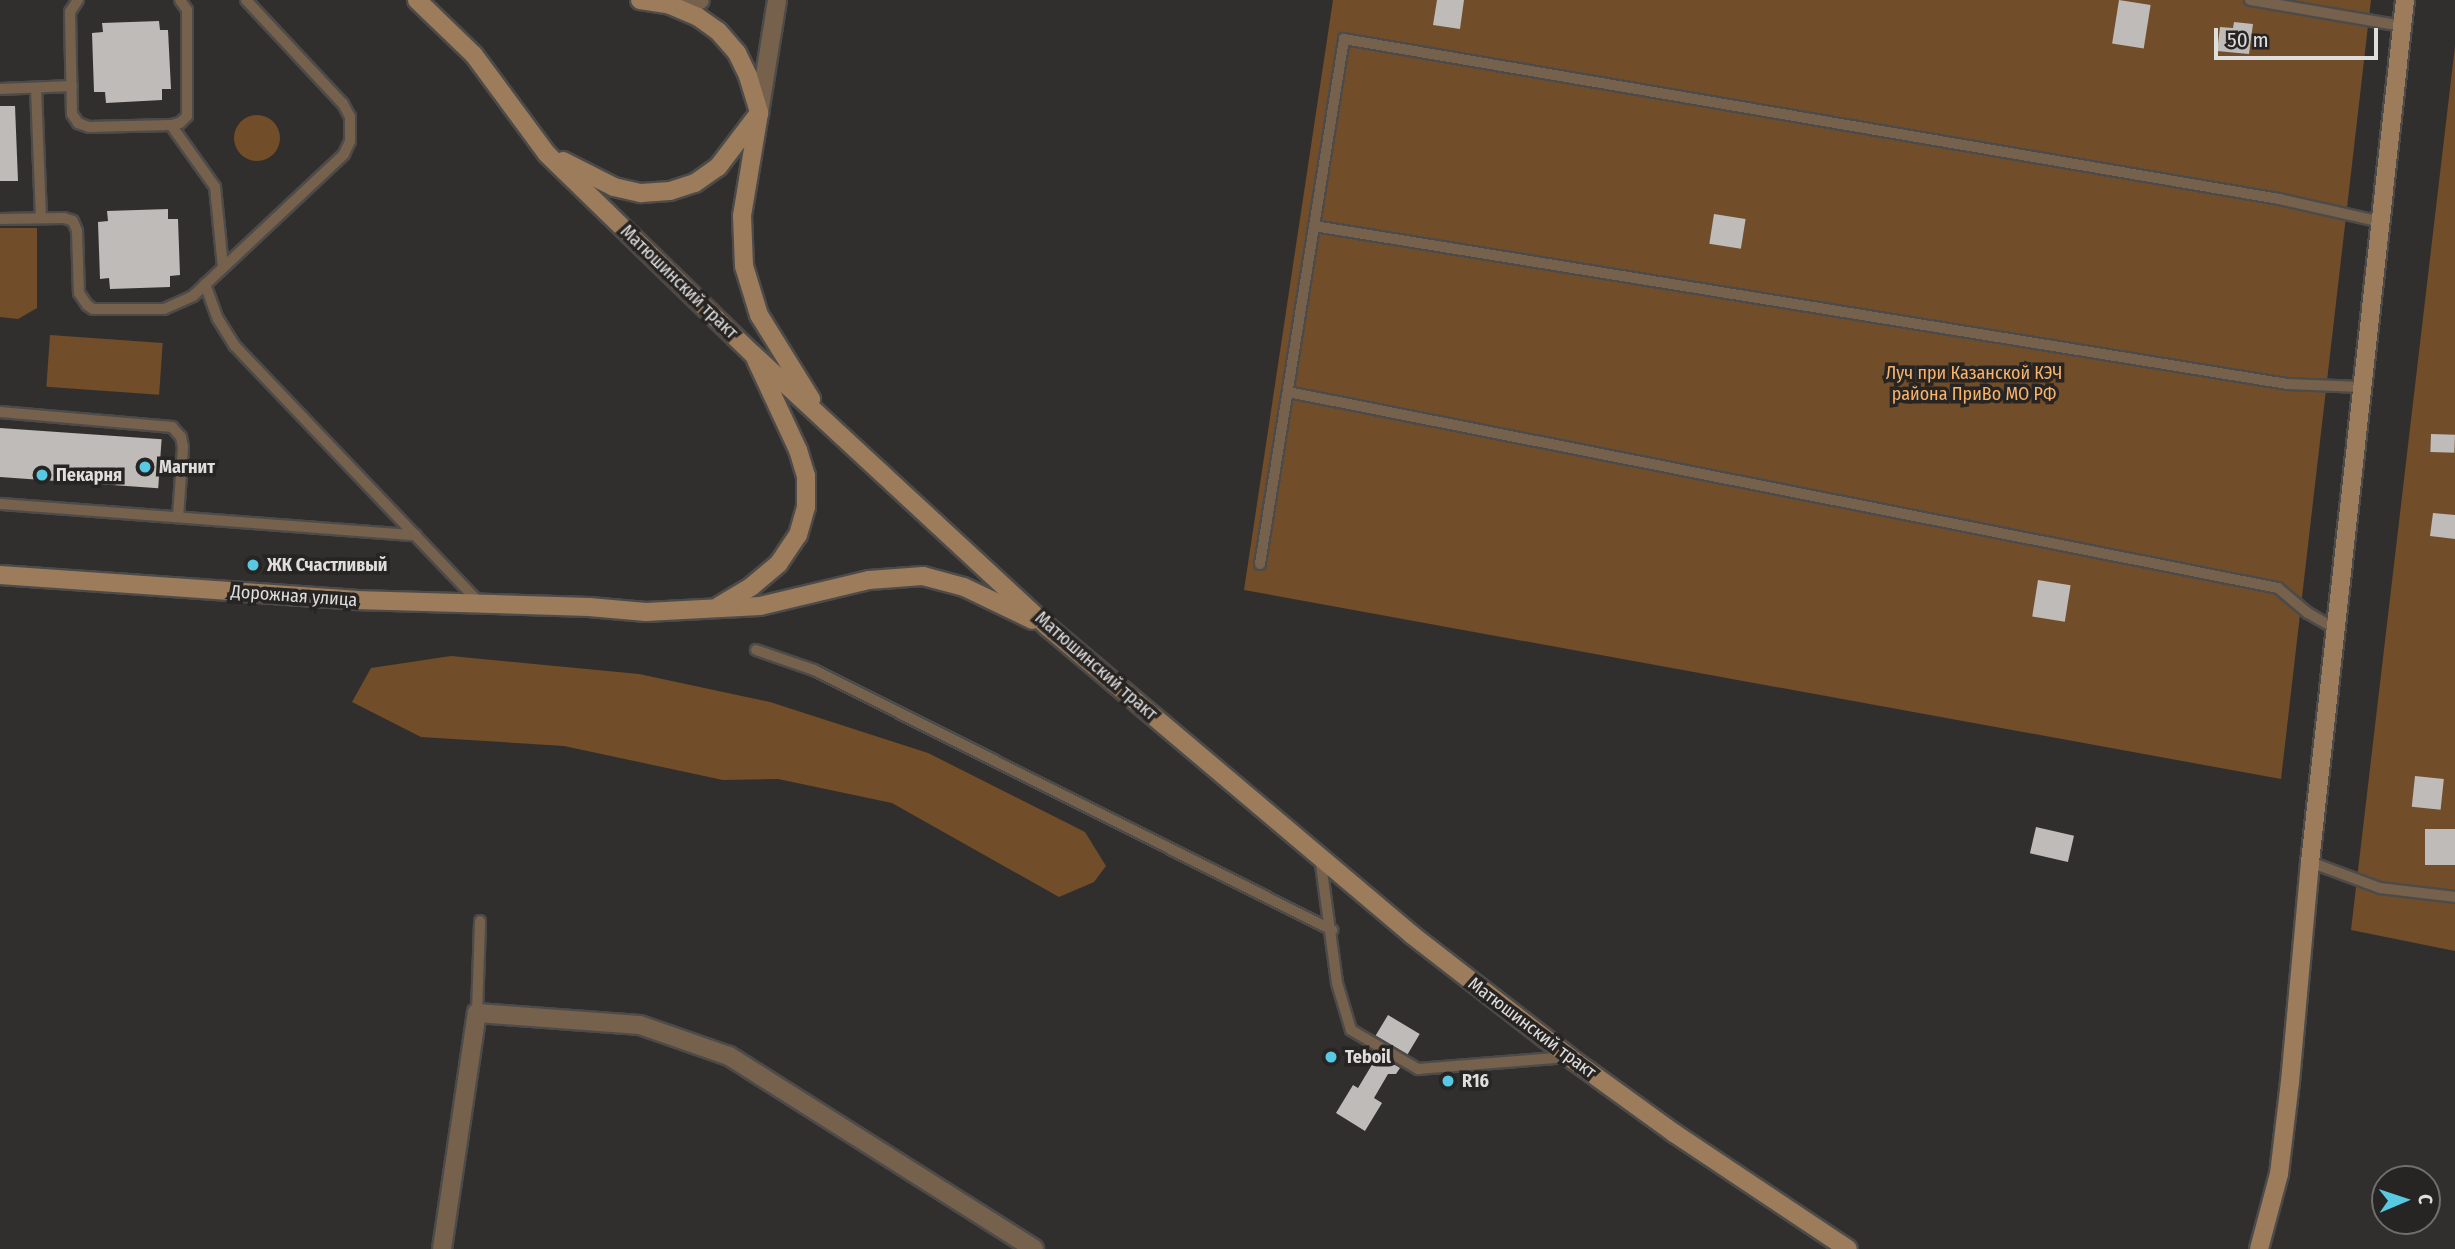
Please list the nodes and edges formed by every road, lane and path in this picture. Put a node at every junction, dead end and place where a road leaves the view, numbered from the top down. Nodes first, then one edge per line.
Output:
1 (78, 0) edge
2 (180, 0) edge
3 (246, 0) edge
4 (417, 0) edge
5 (640, 0) edge
6 (699, 0) edge
7 (778, 0) edge
8 (2250, 0) edge
9 (2405, 0) edge
10 (670, 5) junction
11 (2403, 26) junction
12 (72, 86) junction
13 (36, 88) junction
14 (0, 89) edge
15 (759, 113) junction
16 (171, 125) junction
17 (547, 154) junction
18 (41, 218) junction
19 (0, 219) edge
20 (2381, 222) junction
21 (1314, 226) junction
22 (223, 267) junction
23 (205, 284) junction
24 (753, 354) junction
25 (2362, 387) junction
26 (1288, 392) junction
27 (0, 412) edge
28 (822, 417) junction
29 (0, 504) edge
30 (178, 517) junction
31 (416, 536) junction
32 (1260, 564) dead end
33 (0, 575) edge
34 (481, 604) junction
35 (716, 608) junction
36 (1049, 628) junction
37 (2336, 629) junction
38 (756, 650) dead end
39 (1320, 858) junction
40 (2310, 862) junction
41 (2455, 897) edge
42 (480, 921) dead end
43 (1332, 930) junction
44 (477, 1013) junction
45 (1569, 1057) junction
46 (442, 1249) edge
47 (1034, 1249) edge
48 (1848, 1249) edge
49 (2259, 1249) edge

1 - 12 lane
2 - 16 lane
3 - 22 lane
4 - 17 street, Матюшинский тракт
5 - 10 street
6 - 10 street
7 - 15 street
8 - 11 lane
9 - 11 street
10 - 15 street
11 - 20 street
12 - 13 lane
12 - 16 lane
13 - 14 lane
13 - 18 lane
15 - 17 street
15 - 28 street
16 - 22 lane
17 - 24 street, Матюшинский тракт
18 - 19 lane
18 - 23 lane
20 - 21 lane
20 - 25 street
21 - 25 lane
21 - 26 lane
22 - 23 lane
23 - 31 lane
24 - 28 street, Матюшинский тракт
24 - 35 street
25 - 37 street
26 - 32 lane
26 - 37 lane
27 - 30 lane
28 - 36 street, Матюшинский тракт
29 - 30 lane
30 - 31 lane
31 - 34 lane
33 - 34 street, Дорожная улица
34 - 35 street, Дорожная улица
35 - 36 street, Дорожная улица
36 - 39 street, Матюшинский тракт
37 - 40 street
38 - 43 lane
39 - 43 lane
39 - 45 street, Матюшинский тракт
40 - 41 lane
40 - 49 street
42 - 44 lane
43 - 45 lane
44 - 46 street
44 - 47 street
45 - 48 street, Матюшинский тракт

